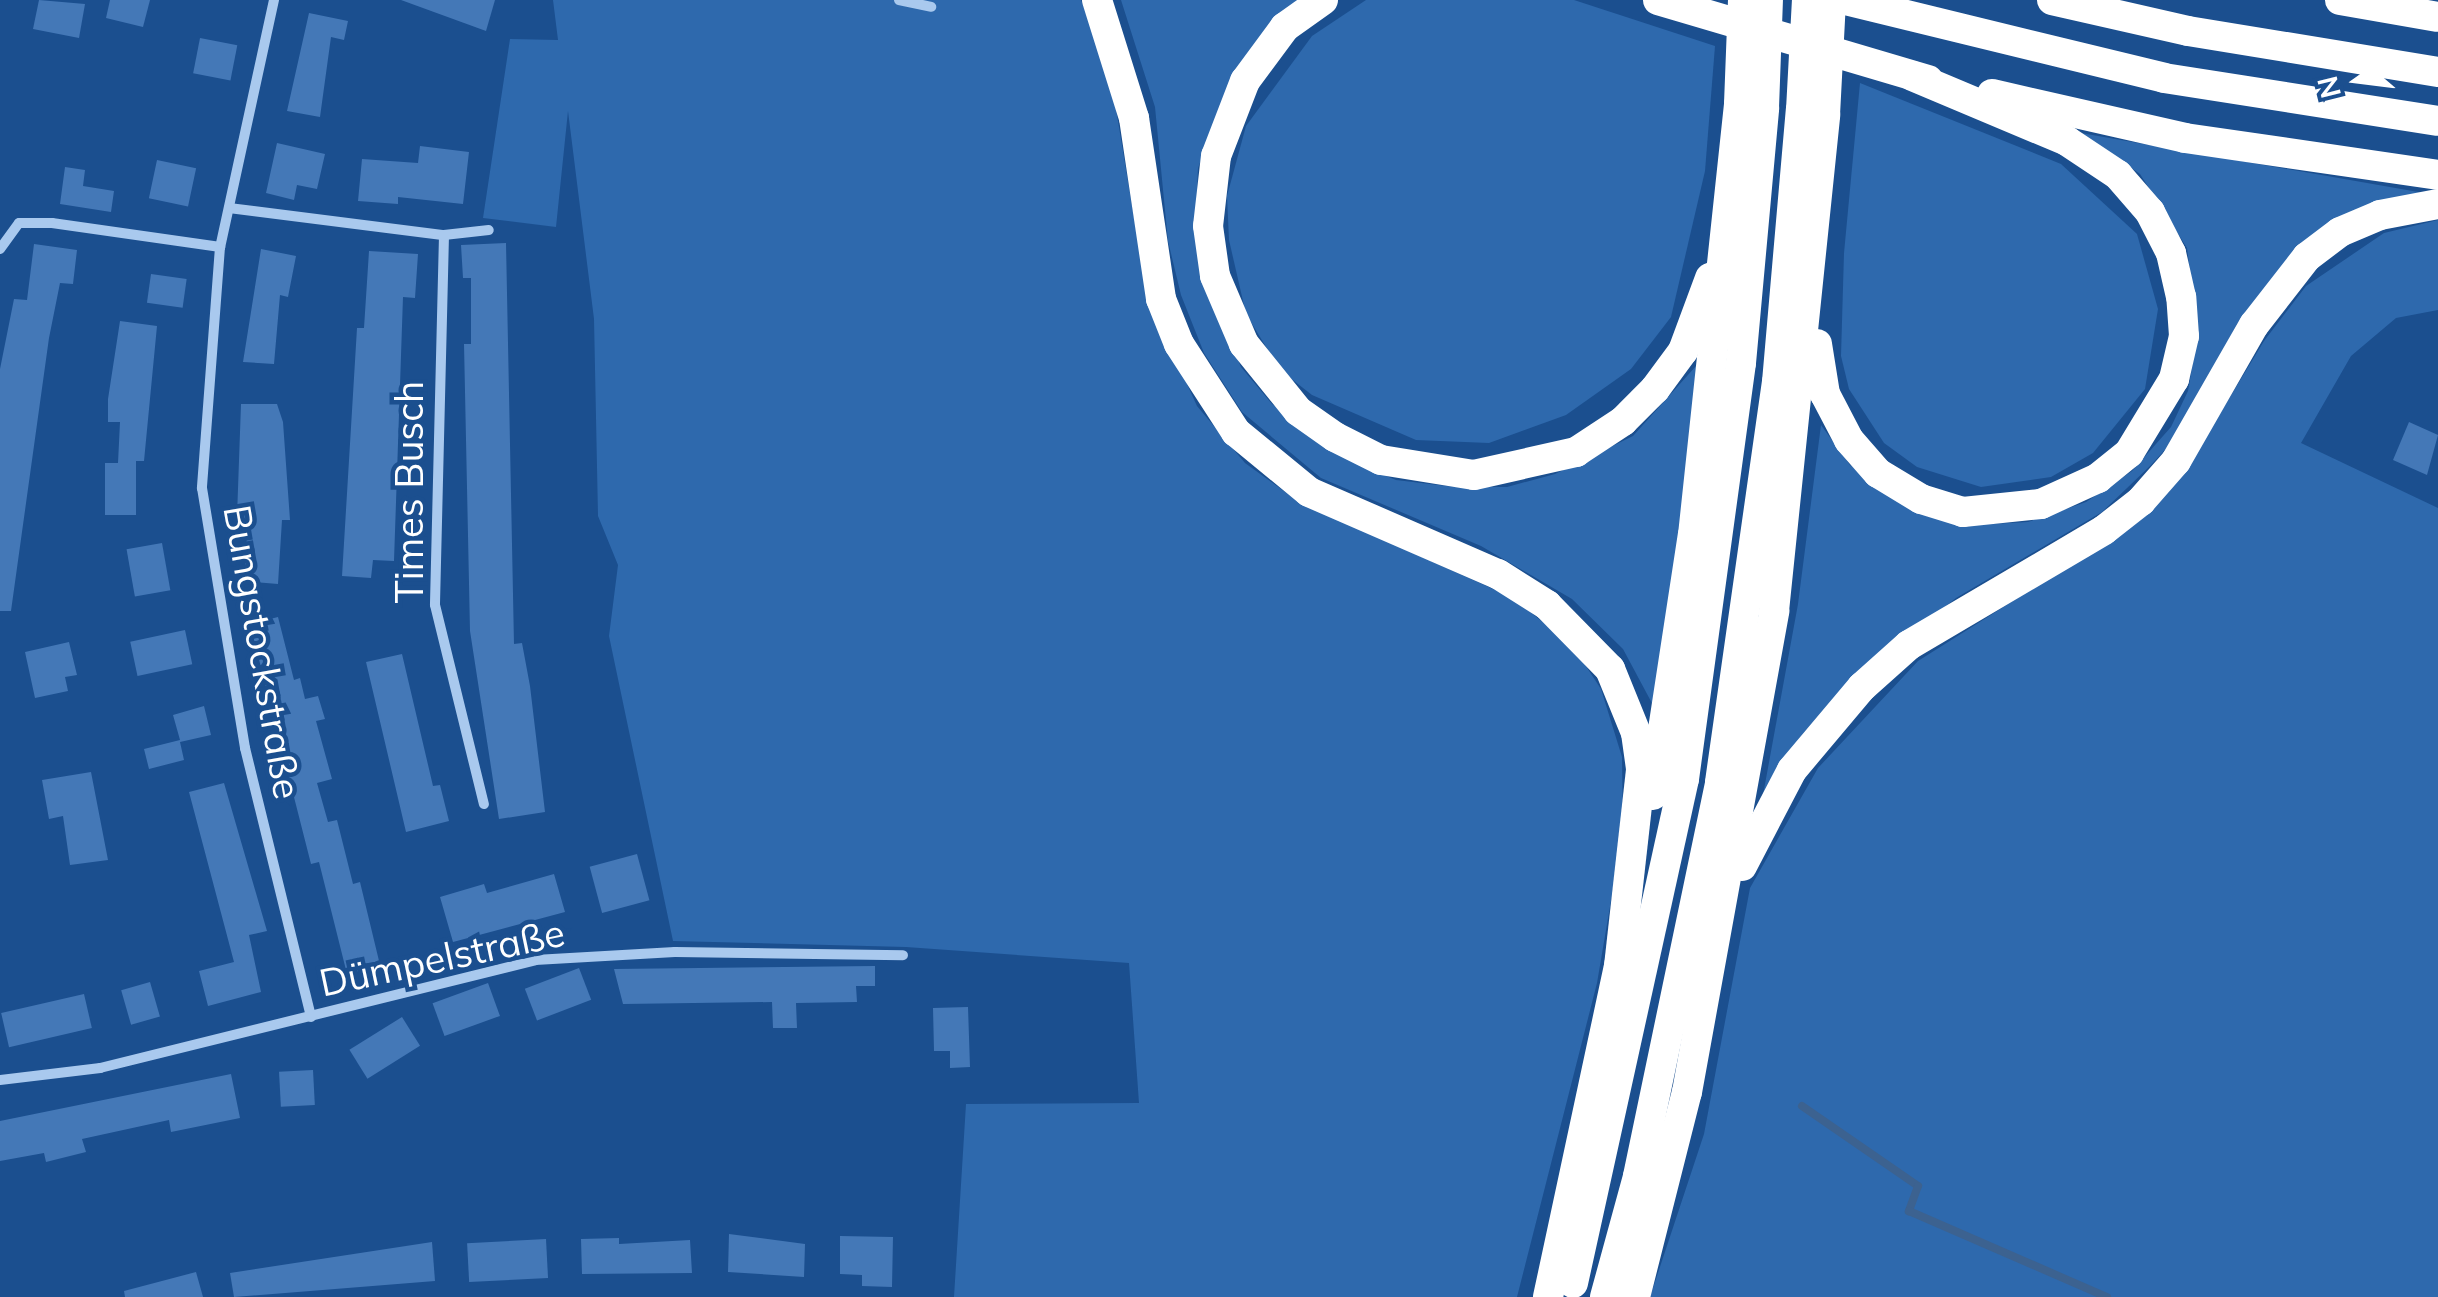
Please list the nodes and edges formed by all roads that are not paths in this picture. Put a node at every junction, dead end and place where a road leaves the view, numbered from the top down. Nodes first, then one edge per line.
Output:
1 (274, 0) edge
2 (898, 0) edge
3 (1097, 0) edge
4 (1323, 0) edge
5 (1658, 0) edge
6 (1743, 0) edge
7 (1768, 0) edge
8 (1806, 0) edge
9 (1831, 0) edge
10 (1846, 0) edge
11 (2052, 0) edge
12 (2340, 0) edge
13 (931, 7) dead end
14 (2438, 16) edge
15 (2438, 72) edge
16 (1912, 76) junction
17 (1751, 106) junction
18 (1813, 112) junction
19 (2438, 121) edge
20 (2438, 175) edge
21 (1736, 179) junction
22 (2438, 204) edge
23 (229, 208) junction
24 (1818, 223) junction
25 (490, 230) dead end
26 (444, 235) junction
27 (220, 247) junction
28 (0, 249) edge
29 (484, 804) dead end
30 (1719, 930) junction
31 (903, 955) dead end
32 (1619, 967) junction
33 (311, 1016) junction
34 (0, 1080) edge
35 (1548, 1297) edge
36 (1568, 1297) edge
37 (1606, 1297) edge
38 (1634, 1297) edge

1 - 23 street, Bungstockstraße
2 - 13 street
3 - 32 highway
4 - 21 highway
5 - 16 highway
6 - 17 highway, bridge
7 - 17 highway, bridge
8 - 18 highway, bridge
9 - 18 highway, bridge
10 - 19 highway
11 - 15 highway
12 - 14 highway
16 - 20 highway
16 - 24 highway
17 - 21 highway
17 - 36 highway
18 - 24 highway
18 - 37 highway
21 - 32 highway
22 - 30 highway
23 - 26 street
23 - 27 street, Bungstockstraße
24 - 30 highway
25 - 26 street
26 - 29 street, Times Busch
27 - 28 street
27 - 33 street, Bungstockstraße
30 - 38 highway
31 - 33 street, Dümpelstraße
32 - 35 highway
33 - 34 street, Dümpelstraße

